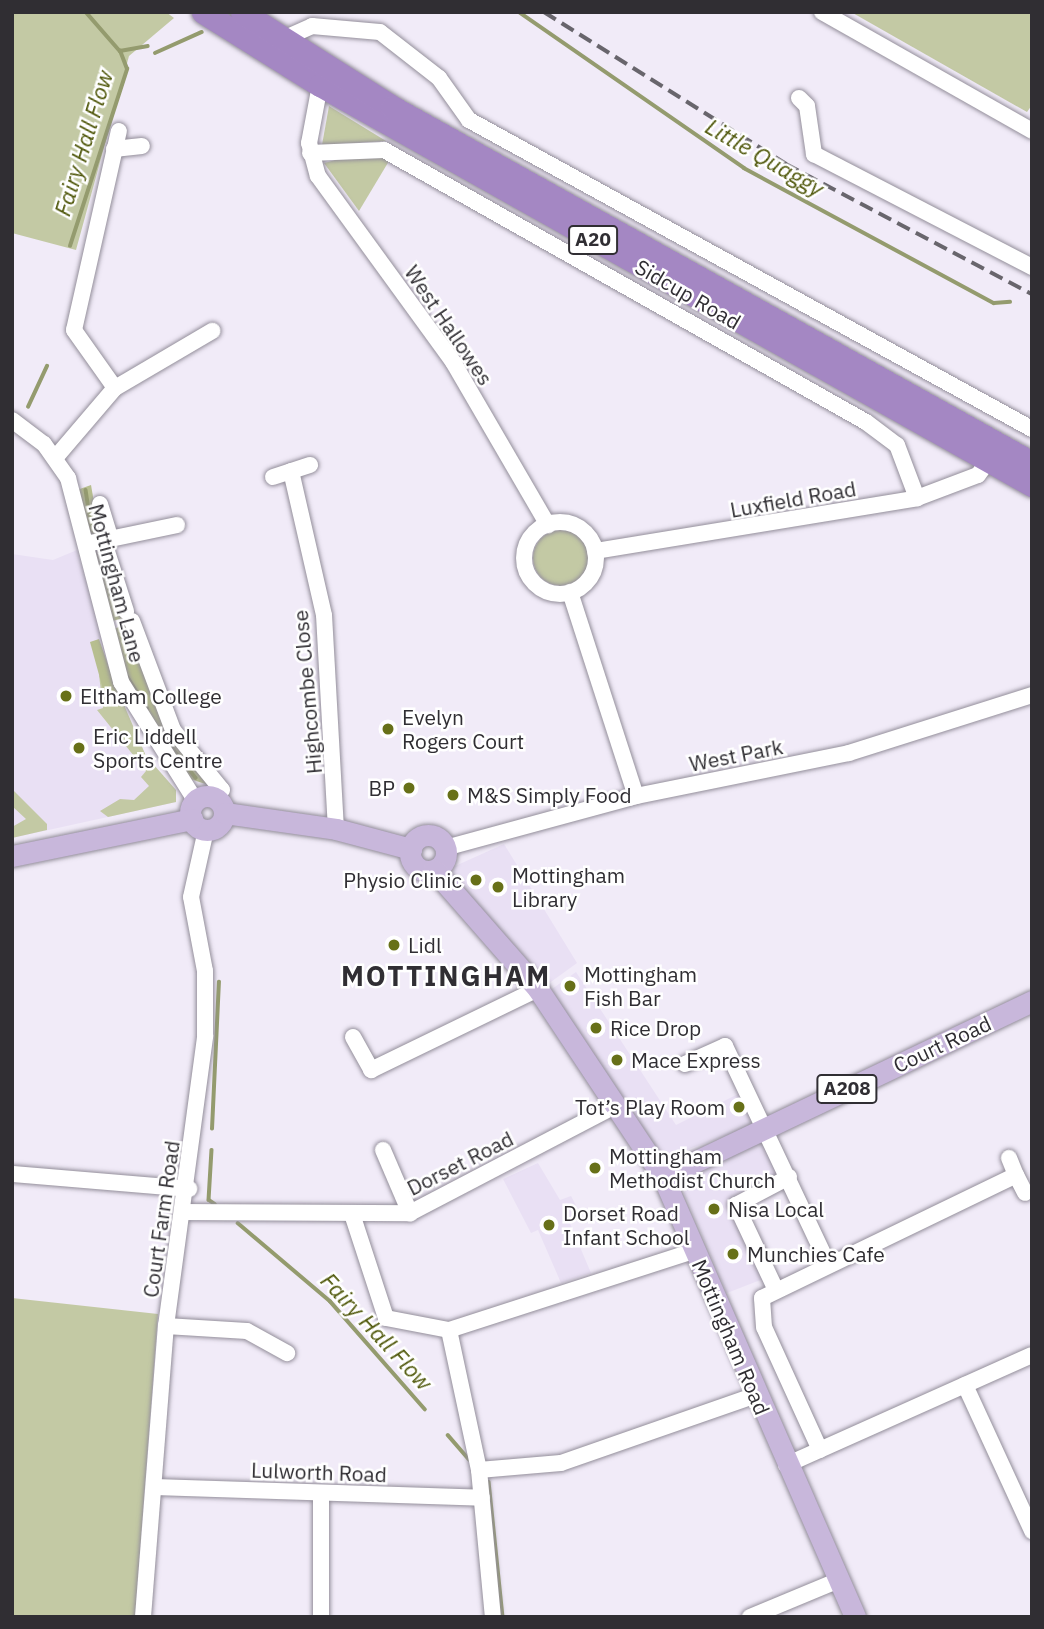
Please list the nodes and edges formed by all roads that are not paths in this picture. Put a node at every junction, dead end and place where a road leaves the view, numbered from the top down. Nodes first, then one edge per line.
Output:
1 (203, 12) edge
2 (242, 12) edge
3 (822, 12) edge
4 (283, 39) junction
5 (320, 85) junction
6 (799, 98) dead end
7 (118, 131) dead end
8 (1032, 131) edge
9 (142, 146) dead end
10 (114, 149) junction
11 (310, 153) junction
12 (1032, 267) edge
13 (212, 331) dead end
14 (115, 388) junction
15 (12, 420) edge
16 (1032, 429) edge
17 (56, 457) junction
18 (988, 461) junction
19 (1032, 463) edge
20 (310, 465) dead end
21 (291, 471) junction
22 (273, 477) dead end
23 (1032, 485) edge
24 (916, 498) junction
25 (101, 511) dead end
26 (548, 525) junction
27 (177, 526) dead end
28 (107, 538) junction
29 (86, 544) junction
30 (596, 551) junction
31 (570, 592) junction
32 (1032, 695) edge
33 (636, 796) junction
34 (207, 812) junction
35 (336, 829) junction
36 (445, 848) junction
37 (411, 849) junction
38 (12, 856) edge
39 (434, 870) junction
40 (538, 989) junction
41 (1032, 1001) edge
42 (353, 1037) dead end
43 (685, 1064) dead end
44 (617, 1105) junction
45 (764, 1128) junction
46 (383, 1150) dead end
47 (1009, 1158) dead end
48 (12, 1174) edge
49 (1016, 1175) junction
50 (663, 1177) junction
51 (789, 1177) junction
52 (189, 1189) junction
53 (1025, 1193) dead end
54 (186, 1212) junction
55 (410, 1213) junction
56 (353, 1217) junction
57 (694, 1251) junction
58 (828, 1264) junction
59 (775, 1288) junction
60 (166, 1326) junction
61 (449, 1330) junction
62 (287, 1353) dead end
63 (1032, 1355) edge
64 (965, 1385) junction
65 (756, 1395) junction
66 (820, 1450) junction
67 (786, 1465) junction
68 (479, 1470) junction
69 (155, 1487) junction
70 (321, 1494) junction
71 (482, 1498) junction
72 (1032, 1531) edge
73 (839, 1580) junction
74 (143, 1617) edge
75 (321, 1617) edge
76 (493, 1617) edge
77 (750, 1617) edge
78 (855, 1617) edge

1 - 5 highway, Sidcup Road / A20
2 - 4 highway, Sidcup Road / A20
3 - 8 street
4 - 16 street
4 - 19 highway, Sidcup Road / A20
5 - 11 street
5 - 18 highway, Sidcup Road / A20
6 - 12 street
7 - 10 street
9 - 10 street
10 - 14 street
11 - 24 street, Sidcup Road
11 - 26 street, West Hallowes
13 - 14 street
14 - 17 street
15 - 17 street
17 - 29 street, Mottingham Lane
18 - 23 highway, Sidcup Road / A20
18 - 24 street, Luxfield Road
20 - 21 street
21 - 22 street
21 - 35 street, Highcombe Close
24 - 30 street, Luxfield Road
25 - 28 street
26 - 30 street
26 - 31 street
27 - 28 street
28 - 29 street
28 - 34 street
29 - 34 street, Mottingham Lane
30 - 31 street
31 - 33 street
32 - 33 street, West Park
33 - 36 street, West Park
34 - 35 main road
34 - 38 main road
34 - 52 street, Court Farm Road
35 - 37 main road
36 - 37 main road
36 - 39 main road
37 - 39 main road
39 - 40 main road, Mottingham Road
40 - 42 street
40 - 44 main road, Mottingham Road
41 - 45 main road, Court Road / A208
43 - 45 street
44 - 50 main road, Mottingham Road
44 - 55 street, Dorset Road
45 - 50 main road, Court Road / A208
45 - 51 street
46 - 55 street
47 - 49 street
48 - 52 street
49 - 53 street
49 - 58 street
50 - 57 main road, Mottingham Road
51 - 58 street
51 - 59 street
52 - 54 street, Court Farm Road
54 - 56 street, Dorset Road
54 - 60 street, Court Farm Road
55 - 56 street, Dorset Road
56 - 61 street
57 - 61 street
57 - 65 main road, Mottingham Road
58 - 59 street
59 - 66 street
60 - 62 street
60 - 69 street, Court Farm Road
61 - 68 street
63 - 64 street
64 - 66 street
64 - 72 street
65 - 67 main road, Mottingham Road
65 - 68 street
66 - 67 street
67 - 73 main road, Mottingham Road
68 - 71 street
69 - 70 street, Lulworth Road
69 - 74 street, Court Farm Road
70 - 71 street, Lulworth Road
70 - 75 street
71 - 76 street
73 - 77 street
73 - 78 main road, Mottingham Road

